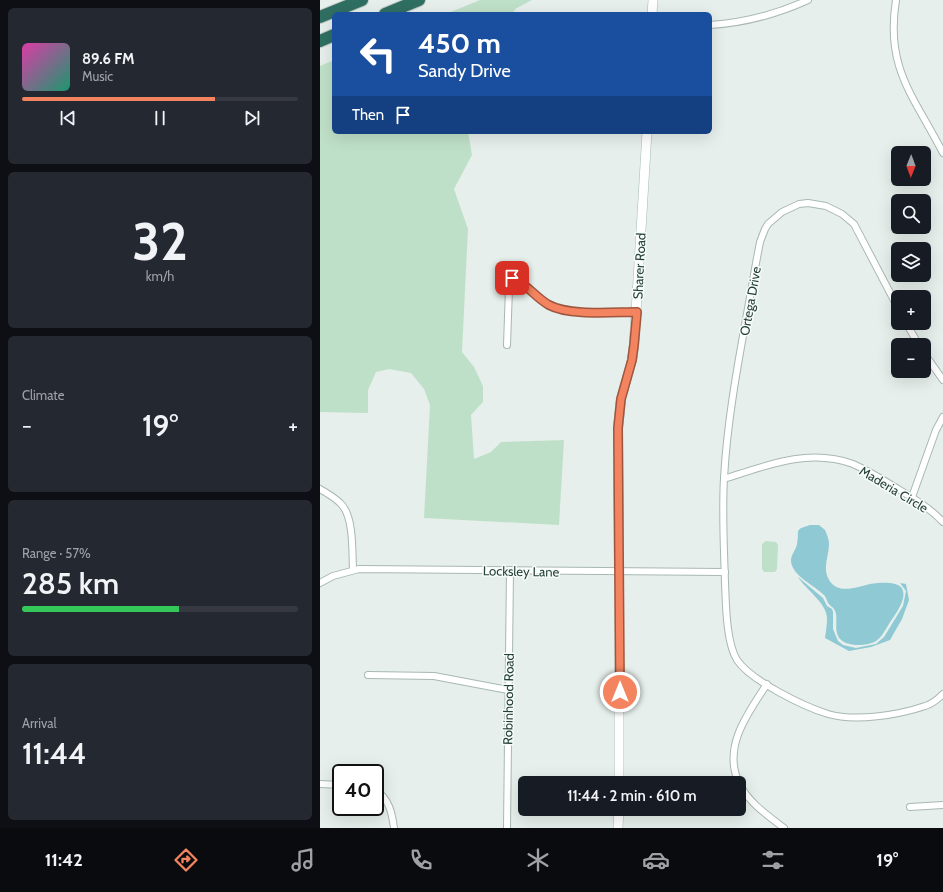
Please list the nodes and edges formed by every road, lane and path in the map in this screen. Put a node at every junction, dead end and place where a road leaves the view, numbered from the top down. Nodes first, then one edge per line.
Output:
1 (362, 0) edge
2 (419, 0) edge
3 (653, 0) edge
4 (808, 0) edge
5 (896, 0) edge
6 (332, 12) edge
7 (332, 12) edge
8 (390, 12) edge
9 (652, 12) edge
10 (320, 17) edge
11 (712, 25) edge
12 (332, 36) edge
13 (320, 41) edge
14 (646, 134) edge
15 (943, 153) edge
16 (891, 294) edge
17 (637, 312) junction
18 (507, 345) dead end
19 (931, 363) edge
20 (943, 380) edge
21 (943, 417) edge
22 (724, 478) junction
23 (320, 489) edge
24 (912, 497) junction
25 (943, 522) edge
26 (353, 570) junction
27 (510, 570) junction
28 (619, 571) junction
29 (725, 572) junction
30 (320, 583) edge
31 (368, 674) dead end
32 (766, 684) junction
33 (508, 690) junction
34 (943, 694) edge
35 (619, 776) edge
36 (737, 776) edge
37 (320, 784) edge
38 (332, 785) edge
39 (746, 794) edge
40 (384, 798) edge
41 (943, 805) edge
42 (910, 807) dead end
43 (619, 816) edge
44 (394, 828) edge
45 (507, 828) edge
46 (618, 828) edge
47 (784, 828) edge

1 - 6 highway
2 - 8 highway
3 - 9 street
4 - 11 street
5 - 15 street
7 - 10 highway
12 - 13 highway
14 - 17 street, Sharer Road
16 - 22 street, Ortega Drive
17 - 18 street
17 - 28 street, Sharer Road
19 - 20 street
21 - 24 street
22 - 24 street, Maderia Circle
22 - 29 street, Ortega Drive
23 - 26 street
24 - 25 street, Maderia Circle
26 - 27 street, Locksley Lane
26 - 30 street, Locksley Lane
27 - 28 street, Locksley Lane
27 - 33 street, Robinhood Road
28 - 29 street, Locksley Lane
28 - 35 street, Sharer Road
29 - 32 street
31 - 33 street
32 - 34 street
32 - 36 street
33 - 45 street, Robinhood Road
37 - 38 street
39 - 47 street
40 - 44 street
41 - 42 street
43 - 46 street

